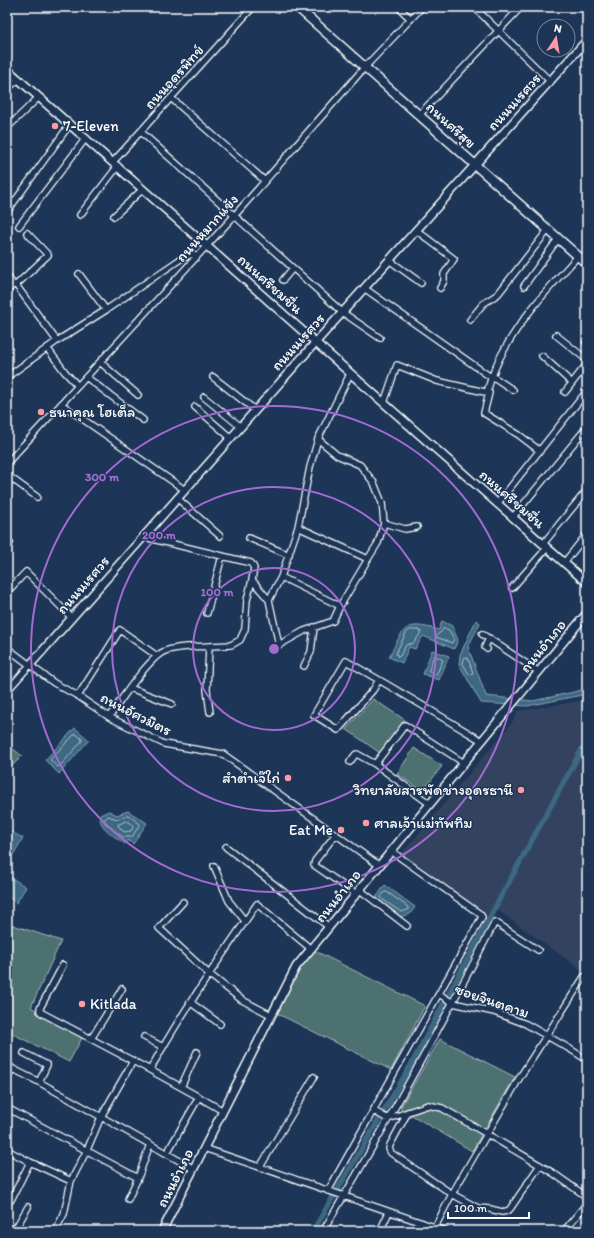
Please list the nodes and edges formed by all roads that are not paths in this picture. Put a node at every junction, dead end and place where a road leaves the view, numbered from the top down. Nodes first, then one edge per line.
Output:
1 (253, 7) edge
2 (297, 7) edge
3 (398, 7) edge
4 (422, 7) edge
5 (474, 7) edge
6 (521, 7) edge
7 (411, 19) junction
8 (499, 31) junction
9 (587, 40) edge
10 (365, 67) junction
11 (7, 69) edge
12 (19, 79) junction
13 (550, 81) junction
14 (7, 89) edge
15 (39, 97) junction
16 (171, 98) junction
17 (419, 115) junction
18 (70, 124) junction
19 (7, 128) edge
20 (140, 132) junction
21 (86, 138) junction
22 (116, 164) junction
23 (475, 165) junction
24 (265, 181) junction
25 (143, 189) junction
26 (7, 212) edge
27 (80, 215) dead end
28 (234, 215) junction
29 (114, 216) dead end
30 (19, 226) dead end
31 (416, 230) junction
32 (548, 230) junction
33 (27, 232) dead end
34 (558, 239) junction
35 (207, 245) junction
36 (197, 256) junction
37 (578, 256) junction
38 (389, 260) junction
39 (587, 264) edge
40 (293, 268) junction
41 (79, 274) dead end
42 (7, 275) edge
43 (283, 280) dead end
44 (421, 283) dead end
45 (15, 285) junction
46 (524, 286) dead end
47 (364, 288) junction
48 (440, 288) dead end
49 (7, 291) edge
50 (106, 310) junction
51 (342, 312) junction
52 (470, 320) dead end
53 (556, 335) dead end
54 (380, 338) dead end
55 (56, 341) junction
56 (315, 342) junction
57 (47, 348) junction
58 (542, 356) dead end
59 (587, 360) edge
60 (100, 362) junction
61 (587, 364) edge
62 (350, 374) junction
63 (7, 377) edge
64 (86, 377) junction
65 (213, 377) dead end
66 (492, 377) junction
67 (572, 383) junction
68 (78, 386) junction
69 (513, 390) dead end
70 (487, 392) junction
71 (565, 392) dead end
72 (587, 392) edge
73 (138, 395) dead end
74 (204, 397) dead end
75 (384, 403) junction
76 (61, 404) junction
77 (195, 407) dead end
78 (255, 410) junction
79 (143, 420) dead end
80 (240, 427) junction
81 (587, 428) edge
82 (231, 438) junction
83 (318, 439) junction
84 (540, 451) junction
85 (7, 463) edge
86 (7, 475) edge
87 (185, 490) junction
88 (587, 490) edge
89 (37, 497) dead end
90 (177, 498) junction
91 (497, 504) junction
92 (513, 517) junction
93 (384, 523) junction
94 (298, 526) junction
95 (417, 527) dead end
96 (587, 534) edge
97 (144, 536) junction
98 (220, 536) dead end
99 (249, 538) dead end
100 (7, 541) edge
101 (545, 546) junction
102 (7, 547) edge
103 (289, 555) junction
104 (222, 556) junction
105 (368, 559) junction
106 (564, 562) junction
107 (281, 577) junction
108 (252, 580) junction
109 (587, 583) edge
110 (512, 588) dead end
111 (7, 592) edge
112 (269, 600) junction
113 (340, 606) junction
114 (207, 612) dead end
115 (587, 613) edge
116 (72, 618) junction
117 (314, 627) junction
118 (482, 634) dead end
119 (489, 638) junction
120 (209, 646) junction
121 (7, 648) edge
122 (487, 649) dead end
123 (157, 656) junction
124 (30, 665) junction
125 (304, 666) dead end
126 (539, 672) junction
127 (379, 680) junction
128 (130, 688) junction
129 (7, 691) edge
130 (78, 696) junction
131 (172, 704) dead end
132 (210, 712) dead end
133 (109, 717) junction
134 (482, 741) junction
135 (350, 762) dead end
136 (464, 763) junction
137 (375, 764) junction
138 (430, 804) junction
139 (336, 834) junction
140 (226, 847) dead end
141 (392, 851) junction
142 (214, 866) dead end
143 (380, 866) junction
144 (358, 892) junction
145 (183, 902) dead end
146 (246, 920) junction
147 (407, 926) dead end
148 (329, 927) junction
149 (312, 949) junction
150 (538, 950) dead end
151 (63, 965) dead end
152 (209, 974) junction
153 (584, 977) dead end
154 (122, 989) dead end
155 (441, 996) junction
156 (190, 1002) junction
157 (452, 1002) junction
158 (271, 1015) junction
159 (220, 1024) dead end
160 (546, 1036) junction
161 (144, 1037) dead end
162 (90, 1038) junction
163 (163, 1047) junction
164 (197, 1052) dead end
165 (24, 1053) dead end
166 (587, 1060) edge
167 (133, 1061) junction
168 (7, 1064) edge
169 (13, 1069) junction
170 (150, 1070) junction
171 (7, 1077) edge
172 (314, 1077) dead end
173 (39, 1082) junction
174 (181, 1087) junction
175 (199, 1097) junction
176 (7, 1108) edge
177 (223, 1111) junction
178 (374, 1111) junction
179 (408, 1112) junction
180 (101, 1117) junction
181 (388, 1119) junction
182 (487, 1134) junction
183 (150, 1144) junction
184 (204, 1148) junction
185 (7, 1150) edge
186 (87, 1150) junction
187 (167, 1153) junction
188 (30, 1162) junction
189 (540, 1165) junction
190 (260, 1167) junction
191 (194, 1169) junction
192 (138, 1178) junction
193 (71, 1181) junction
194 (329, 1191) junction
195 (452, 1194) junction
196 (344, 1196) junction
197 (587, 1198) edge
198 (128, 1199) dead end
199 (11, 1200) dead end
200 (587, 1203) edge
201 (28, 1207) dead end
202 (389, 1212) junction
203 (423, 1223) junction
204 (435, 1228) junction
205 (14, 1231) edge
206 (55, 1231) edge
207 (162, 1231) edge
208 (323, 1231) edge
209 (380, 1231) edge
210 (418, 1231) edge
211 (446, 1231) edge
212 (564, 1231) edge

1 - 16 street, ถนนอุดรพิทข์
2 - 10 main road, ถนนศรีสุข
3 - 7 street
4 - 7 street, ถนนหมากแข้ง
5 - 8 street
6 - 8 street
7 - 10 street, ถนนหมากแข้ง
8 - 13 street
8 - 17 street
9 - 13 street, ถนนนเรศวร
10 - 17 main road, ถนนศรีสุข
10 - 24 street, ถนนหมากแข้ง
11 - 12 street, ถนนศรีชมชื่น
12 - 14 street
12 - 15 street, ถนนศรีชมชื่น
13 - 23 street, ถนนนเรศวร
15 - 18 street, ถนนศรีชมชื่น
15 - 19 street
16 - 20 street, ถนนอุดรพิทข์
16 - 24 street
17 - 23 main road, ถนนศรีสุข
18 - 21 street, ถนนศรีชมชื่น
18 - 26 street
20 - 22 street, ถนนอุดรพิทข์
20 - 28 street
21 - 22 street, ถนนศรีชมชื่น
21 - 30 street
22 - 25 street, ถนนศรีชมชื่น
22 - 27 street, ถนนอุดรพิทข์
23 - 31 street, ถนนนเรศวร
23 - 32 main road, ถนนศรีสุข
24 - 28 street, ถนนหมากแข้ง
25 - 29 street
25 - 35 street, ถนนศรีชมชื่น
28 - 35 street, ถนนหมากแข้ง
28 - 40 street
31 - 38 street, ถนนนเรศวร
31 - 48 street
32 - 34 main road, ถนนศรีสุข
32 - 52 street
33 - 45 street
34 - 37 main road, ถนนศรีสุข
34 - 46 street
35 - 36 street, ถนนหมากแข้ง
35 - 56 street, ถนนศรีชมชื่น
36 - 50 street
36 - 60 street, ถนนหมากแข้ง
37 - 39 main road, ถนนศรีสุข
37 - 66 street
38 - 44 street
38 - 47 street, ถนนนเรศวร
40 - 43 street
40 - 51 street
41 - 50 street
42 - 45 street
45 - 49 street
45 - 55 street
47 - 51 street, ถนนนเรศวร
47 - 66 street
50 - 55 street
51 - 54 street
51 - 56 street, ถนนนเรศวร
53 - 59 street
55 - 57 street
56 - 62 street, ถนนศรีชมชื่น
56 - 78 street, ถนนนเรศวร
57 - 63 street
57 - 68 street
58 - 67 street
60 - 64 street, ถนนหมากแข้ง
60 - 73 street
61 - 67 street
62 - 75 street, ถนนศรีชมชื่น
62 - 83 street
64 - 68 street, ถนนหมากแข้ง
64 - 79 street
65 - 78 street
66 - 69 street
66 - 70 street
67 - 71 street
68 - 76 street, ถนนหมากแข้ง
70 - 75 street
70 - 84 street
72 - 84 street
74 - 80 street
75 - 91 street, ถนนศรีชมชื่น
76 - 85 street, ถนนหมากแข้ง
76 - 87 street
77 - 82 street
78 - 80 street, ถนนนเรศวร
80 - 82 street, ถนนนเรศวร
81 - 92 street
82 - 87 street, ถนนนเรศวร
83 - 93 street
83 - 94 street
84 - 91 street
86 - 89 street
87 - 90 street, ถนนนเรศวร
88 - 101 street
90 - 97 street, ถนนนเรศวร
90 - 98 street
91 - 92 street, ถนนศรีชมชื่น
92 - 101 street, ถนนศรีชมชื่น
93 - 95 street
93 - 105 street
94 - 103 street
94 - 105 street
96 - 106 street
97 - 104 street
97 - 116 street, ถนนนเรศวร
99 - 103 street
100 - 102 street
101 - 106 street, ถนนศรีชมชื่น
101 - 110 street
103 - 107 street
104 - 108 street
104 - 114 street
105 - 113 street
106 - 109 street, ถนนศรีชมชื่น
107 - 112 street
107 - 113 street
108 - 112 street
108 - 120 street
111 - 116 street
112 - 117 street
113 - 117 street
115 - 126 street, ถนนอำเภอ
116 - 124 street, ถนนนเรศวร
117 - 125 street
118 - 119 street
119 - 122 street
119 - 126 street
120 - 123 street
120 - 132 street
121 - 124 street, ถนนอัศวมิตร
123 - 128 street
123 - 130 street
124 - 129 street
124 - 130 street, ถนนอัศวมิตร
126 - 134 street, ถนนอำเภอ
127 - 127 street
127 - 134 street
128 - 131 street
128 - 133 street
130 - 133 street, ถนนอัศวมิตร
133 - 139 street, ถนนอัศวมิตร
134 - 136 street, ถนนอำเภอ
135 - 137 street
136 - 137 street
136 - 138 street, ถนนอำเภอ
137 - 138 street
138 - 141 street, ถนนอำเภอ
139 - 143 street, ถนนอัศวมิตร
139 - 144 street
140 - 148 street
141 - 143 street, ถนนอำเภอ
141 - 155 street, ซอยจินตคาม
142 - 146 street
143 - 144 street, ถนนอำเภอ
144 - 147 street
144 - 148 street, ถนนอำเภอ
145 - 152 street
146 - 149 street
146 - 152 street
148 - 149 street, ถนนอำเภอ
149 - 158 street, ถนนอำเภอ
150 - 157 street
151 - 162 street
152 - 156 street
152 - 158 street
153 - 160 street
154 - 162 street
155 - 157 street, ซอยจินตคาม
155 - 178 street
156 - 159 street
156 - 163 street
157 - 160 street, ซอยจินตคาม
157 - 181 street
158 - 177 street, ถนนอำเภอ
160 - 166 street, ซอยจินตคาม
160 - 182 street
161 - 163 street
162 - 167 street
163 - 170 street
164 - 174 street
165 - 173 street
167 - 170 street
167 - 180 street
168 - 169 street
169 - 171 street
169 - 173 street
170 - 174 street
172 - 190 street
173 - 180 street
174 - 175 street
175 - 177 street
175 - 187 street
176 - 186 street
177 - 184 street, ถนนอำเภอ
178 - 181 street
178 - 194 street
179 - 181 street
179 - 182 street
179 - 195 street
180 - 183 street
180 - 186 street
181 - 196 street
182 - 189 street
182 - 195 street
183 - 187 street
183 - 192 street
184 - 190 street
184 - 191 street, ถนนอำเภอ
185 - 188 street
186 - 192 street
186 - 193 street
187 - 191 street
188 - 193 street
188 - 199 street
189 - 195 street
189 - 197 street
190 - 194 street
191 - 207 street, ถนนอำเภอ
192 - 198 street
193 - 206 street
194 - 196 street
195 - 204 street
196 - 202 street
196 - 208 street
200 - 212 street
201 - 205 street
202 - 203 street
202 - 209 street
203 - 204 street
203 - 210 street
204 - 211 street

